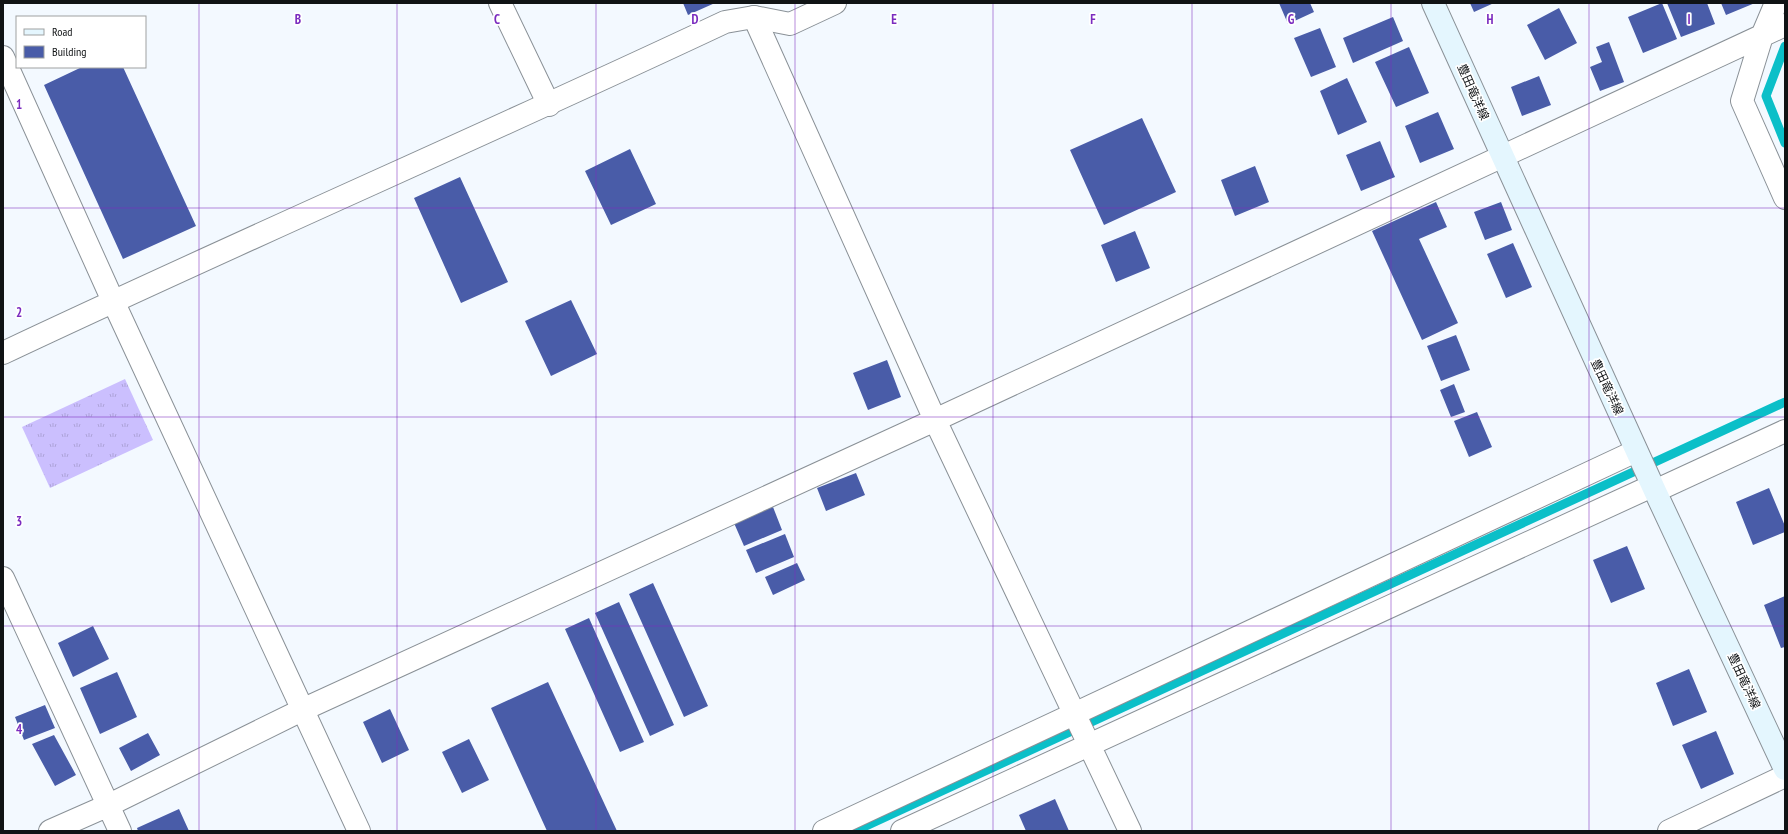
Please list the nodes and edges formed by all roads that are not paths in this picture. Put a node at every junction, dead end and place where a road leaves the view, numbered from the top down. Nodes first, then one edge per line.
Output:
1 (500, 3) edge
2 (836, 3) edge
3 (1433, 3) edge
4 (1776, 3) edge
5 (754, 17) junction
6 (1785, 25) edge
7 (1762, 36) junction
8 (3, 57) edge
9 (549, 105) junction
10 (1502, 157) junction
11 (1785, 198) edge
12 (113, 301) junction
13 (3, 353) edge
14 (934, 420) junction
15 (1785, 431) edge
16 (1638, 455) junction
17 (1652, 486) junction
18 (3, 578) edge
19 (302, 710) junction
20 (1075, 715) junction
21 (1088, 744) junction
22 (1785, 769) edge
23 (1785, 776) edge
24 (109, 805) junction
25 (50, 831) edge
26 (120, 831) edge
27 (359, 831) edge
28 (824, 831) edge
29 (902, 831) edge
30 (1130, 831) edge
31 (1669, 831) edge

1 - 9 street
2 - 5 street
3 - 10 main road, 豊田竜洋線
4 - 7 street
5 - 9 street
5 - 14 street
6 - 7 street
7 - 10 street
7 - 11 street
8 - 12 street
9 - 12 street
10 - 14 street
10 - 16 main road, 豊田竜洋線
12 - 13 street
12 - 19 street
14 - 19 street
14 - 20 street
15 - 17 street
16 - 17 main road, 豊田竜洋線
16 - 20 street
17 - 21 street
17 - 22 main road, 豊田竜洋線
18 - 24 street
19 - 24 street
19 - 27 street
20 - 21 street
20 - 28 street
21 - 29 street
21 - 30 street
23 - 31 street
24 - 25 street
24 - 26 street

